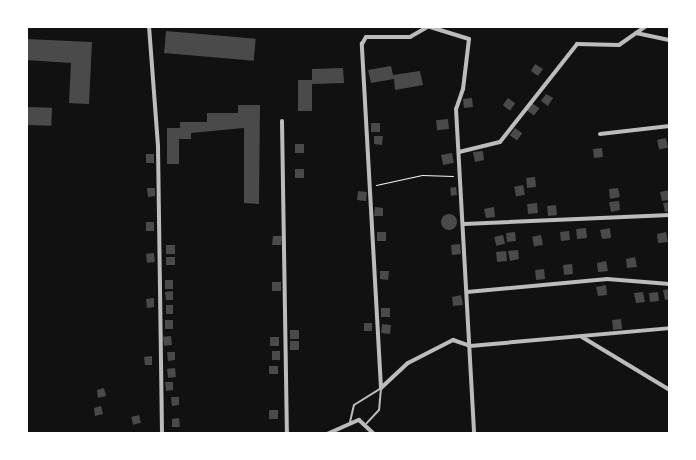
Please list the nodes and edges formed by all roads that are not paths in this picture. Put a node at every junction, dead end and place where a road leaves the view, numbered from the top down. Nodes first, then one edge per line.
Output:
1 (150, 26) edge
2 (427, 27) edge
3 (644, 27) edge
4 (636, 33) junction
5 (670, 40) edge
6 (282, 121) dead end
7 (670, 126) edge
8 (600, 134) dead end
9 (459, 152) junction
10 (670, 215) edge
11 (464, 224) junction
12 (670, 284) edge
13 (467, 292) junction
14 (670, 328) edge
15 (582, 338) junction
16 (470, 346) junction
17 (381, 388) junction
18 (670, 390) edge
19 (350, 422) junction
20 (367, 423) junction
21 (162, 434) edge
22 (287, 434) edge
23 (327, 434) edge
24 (374, 434) edge
25 (474, 434) edge

1 - 21 street
2 - 9 street
2 - 17 street
3 - 4 street
4 - 5 street
4 - 9 street
6 - 22 street
7 - 8 street
9 - 11 street
10 - 11 street
11 - 13 street
12 - 13 street
13 - 16 street
14 - 15 street
15 - 16 street
15 - 18 street
16 - 17 street
16 - 25 street
17 - 19 lane
17 - 20 lane
19 - 20 street
19 - 23 street
20 - 24 street

